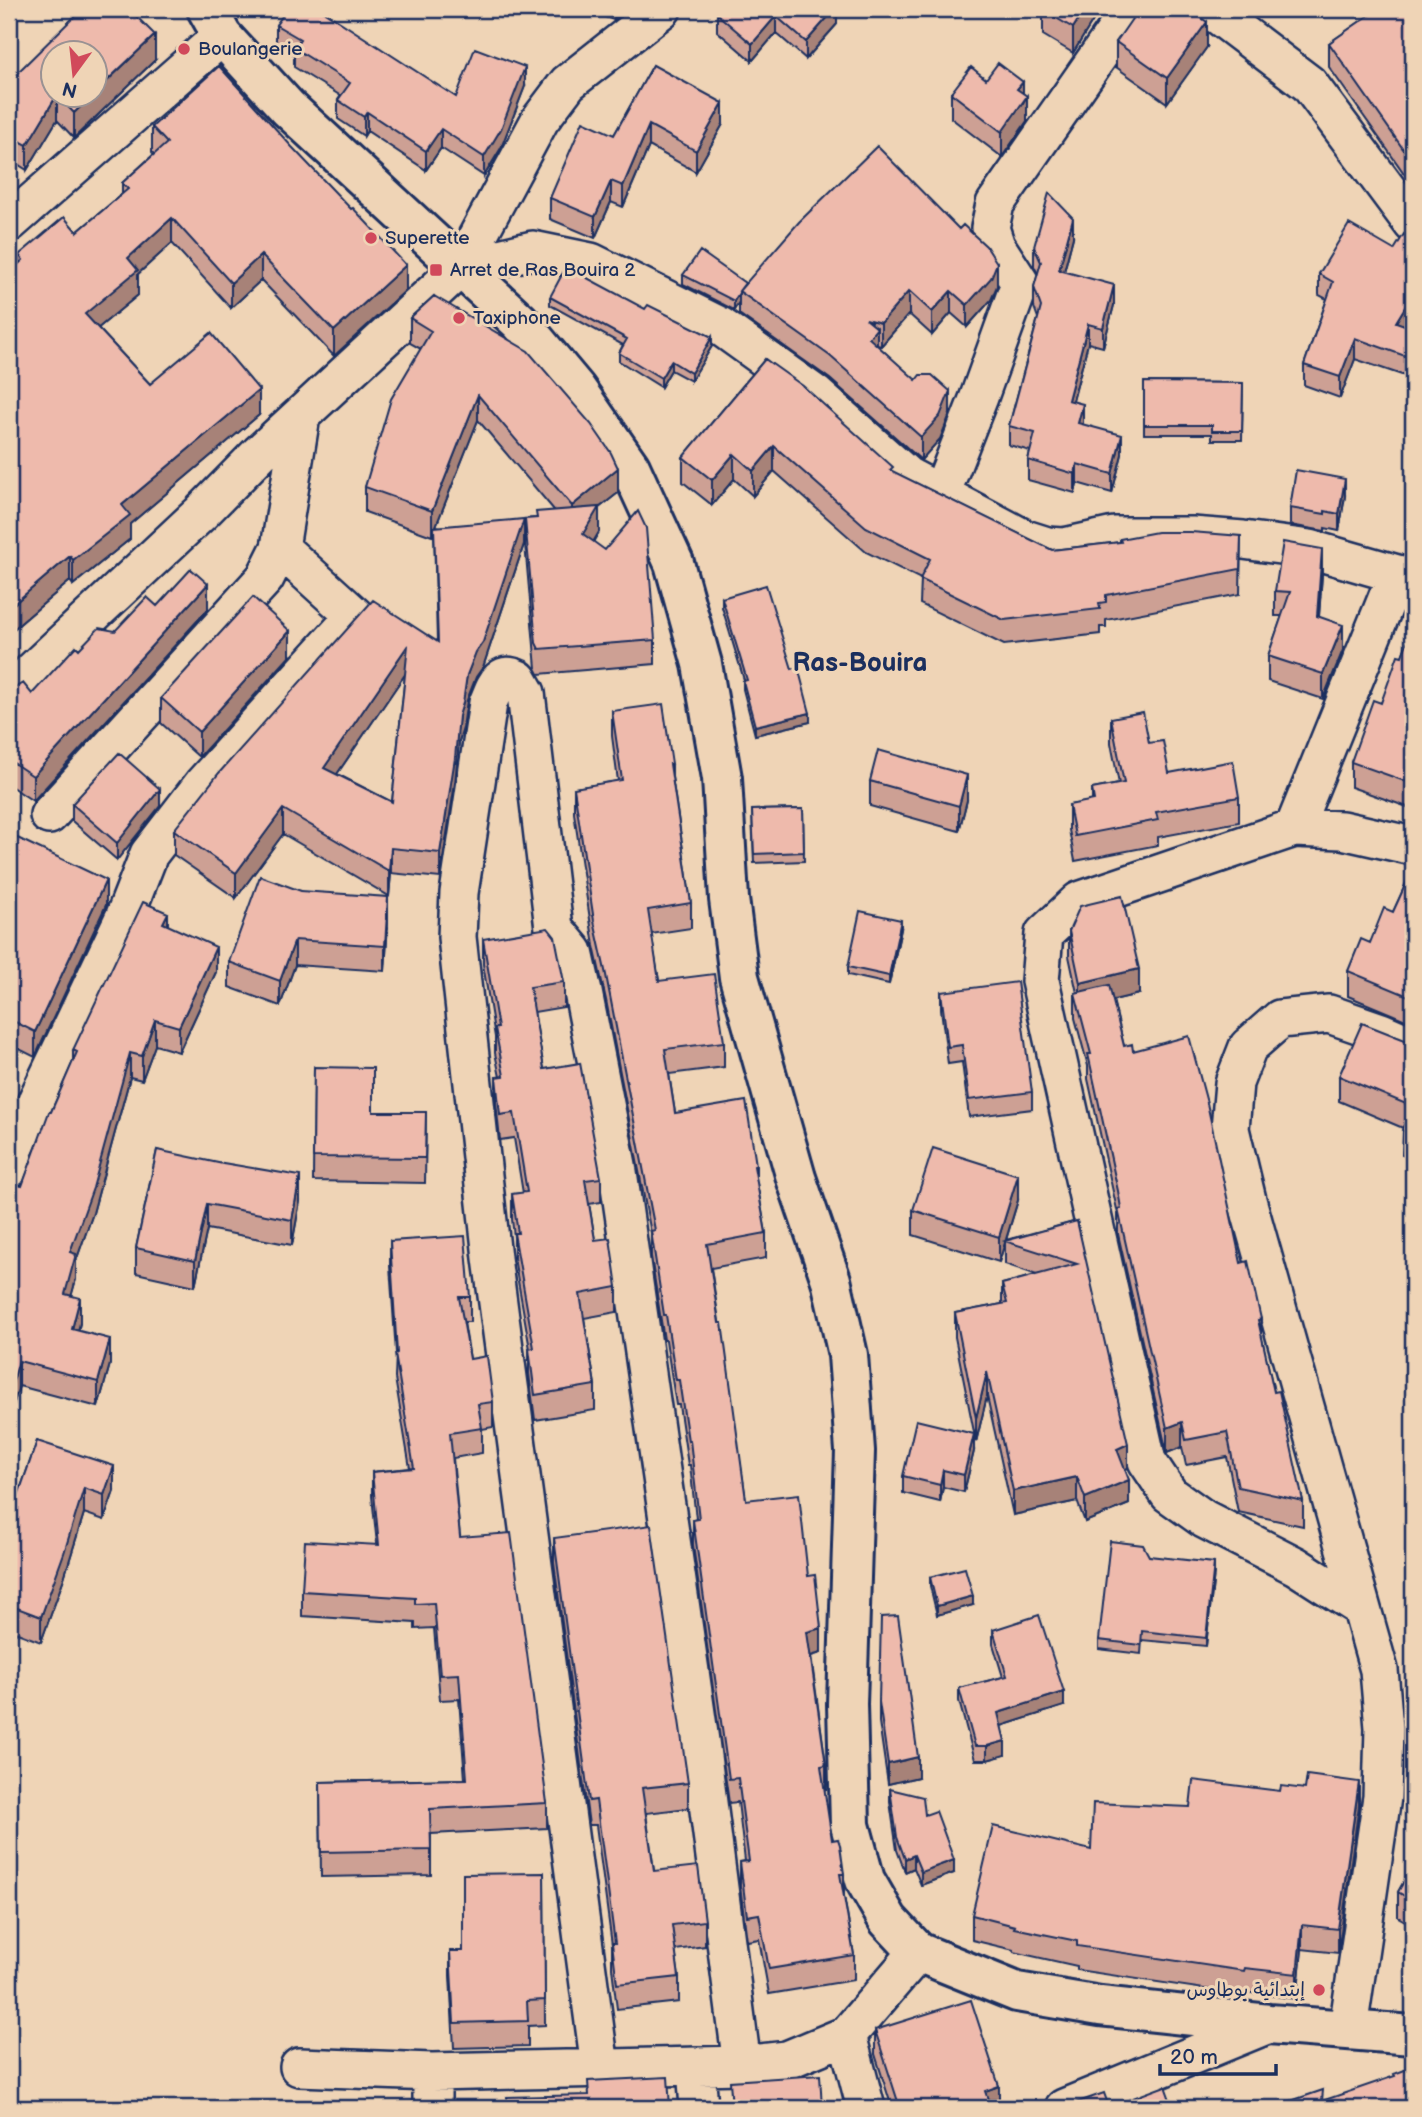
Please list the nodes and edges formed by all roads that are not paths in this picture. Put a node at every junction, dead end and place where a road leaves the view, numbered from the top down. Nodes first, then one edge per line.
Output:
1 (662, 9) edge
2 (1131, 9) edge
3 (1210, 9) edge
4 (215, 23) edge
5 (9, 223) edge
6 (1413, 224) edge
7 (461, 267) junction
8 (302, 416) junction
9 (941, 494) junction
10 (279, 548) junction
11 (1405, 580) edge
12 (9, 693) edge
13 (49, 815) dead end
14 (1294, 828) junction
15 (1413, 846) edge
16 (1413, 1046) edge
17 (9, 1169) edge
18 (1360, 1607) junction
19 (918, 1952) junction
20 (1269, 2024) junction
21 (1348, 2029) junction
22 (847, 2035) junction
23 (1413, 2035) edge
24 (743, 2065) junction
25 (299, 2067) dead end
26 (600, 2067) junction
27 (696, 2067) junction
28 (432, 2072) junction
29 (432, 2108) edge
30 (699, 2108) edge
31 (866, 2108) edge
32 (1064, 2108) edge

1 - 7 street
2 - 9 street
3 - 6 street
4 - 5 street
4 - 7 street
7 - 8 street
7 - 9 street
7 - 19 street
8 - 10 street
8 - 12 street
9 - 11 street
10 - 13 street
10 - 17 street
11 - 14 street
14 - 15 street
14 - 18 street
16 - 18 street
18 - 21 street
19 - 20 street
19 - 22 street
20 - 21 street
20 - 32 street
21 - 23 street
22 - 24 street
22 - 31 street
24 - 26 street
24 - 27 street
25 - 28 street
26 - 27 street
26 - 28 street
27 - 30 street
28 - 29 street

